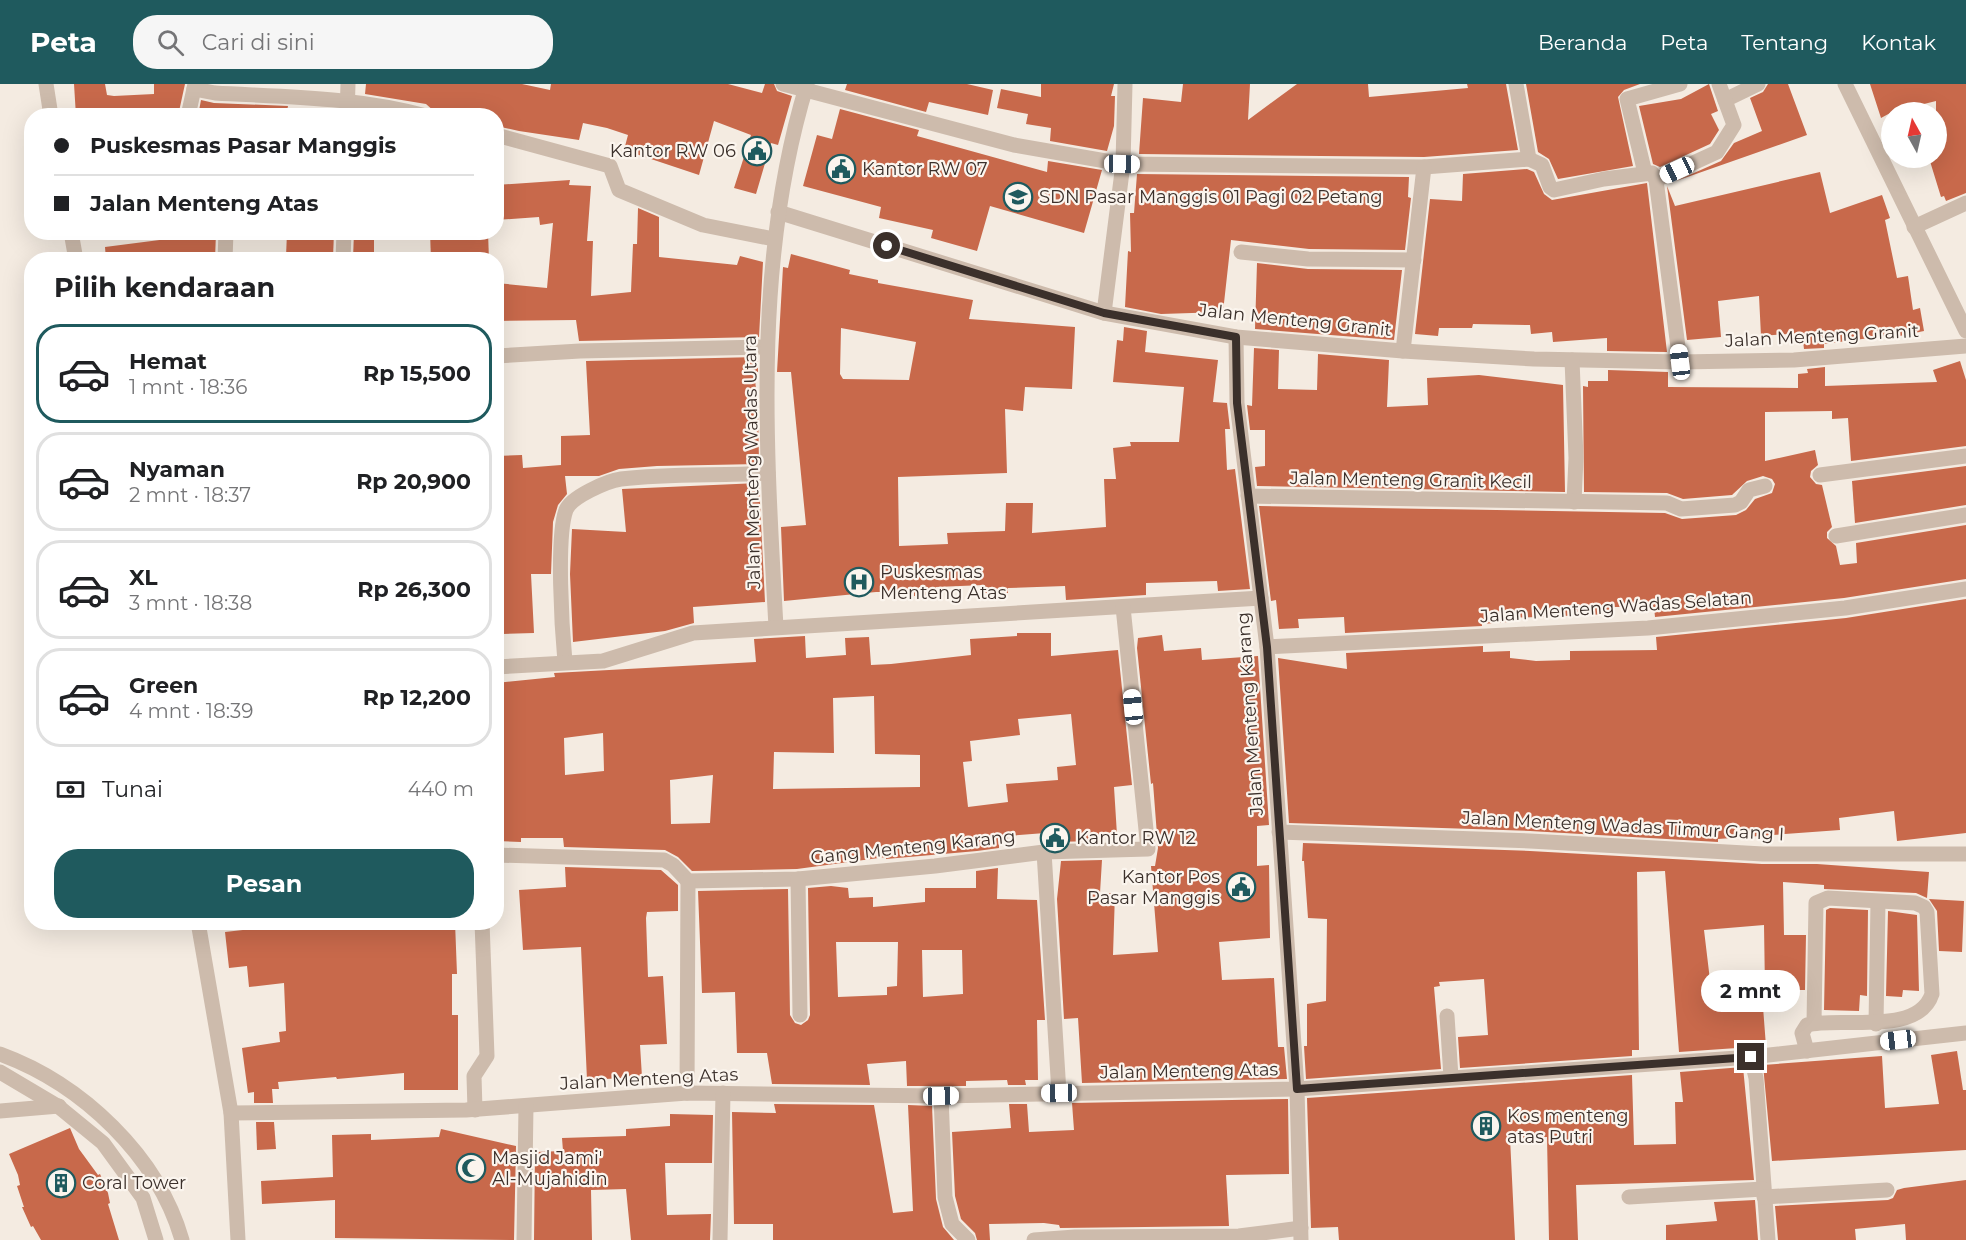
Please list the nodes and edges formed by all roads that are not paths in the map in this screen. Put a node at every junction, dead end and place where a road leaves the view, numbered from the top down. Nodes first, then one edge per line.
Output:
1 (46, 84) edge
2 (348, 84) edge
3 (783, 84) edge
4 (1125, 84) edge
5 (1516, 84) edge
6 (1680, 84) edge
7 (1719, 84) edge
8 (1758, 84) edge
9 (1845, 84) edge
10 (195, 86) edge
11 (806, 87) edge
12 (1627, 92) edge
13 (1725, 100) junction
14 (50, 108) edge
15 (190, 108) edge
16 (339, 108) edge
17 (347, 108) edge
18 (504, 137) edge
19 (1529, 159) junction
20 (1122, 164) junction
21 (1424, 167) junction
22 (1651, 176) junction
23 (1966, 202) edge
24 (778, 212) junction
25 (1914, 227) junction
26 (774, 239) junction
27 (1241, 252) dead end
28 (1414, 260) junction
29 (1104, 313) junction
30 (1966, 331) edge
31 (1236, 337) junction
32 (1966, 346) edge
33 (767, 347) junction
34 (1403, 351) junction
35 (504, 356) edge
36 (1572, 360) junction
37 (1680, 362) junction
38 (1966, 456) edge
39 (768, 473) junction
40 (1820, 475) dead end
41 (1765, 486) dead end
42 (1248, 496) junction
43 (1574, 502) junction
44 (1966, 514) edge
45 (1836, 536) dead end
46 (1966, 589) edge
47 (1261, 598) junction
48 (1123, 607) junction
49 (776, 627) junction
50 (1267, 647) junction
51 (565, 662) junction
52 (504, 666) edge
53 (1279, 832) junction
54 (1044, 852) junction
55 (1966, 854) edge
56 (504, 855) edge
57 (798, 879) junction
58 (688, 881) junction
59 (1878, 902) junction
60 (199, 930) edge
61 (482, 930) edge
62 (800, 1015) dead end
63 (1447, 1016) dead end
64 (1814, 1023) junction
65 (1876, 1024) junction
66 (1966, 1033) edge
67 (1807, 1051) junction
68 (0, 1054) edge
69 (1751, 1057) junction
70 (0, 1072) edge
71 (1451, 1077) junction
72 (1297, 1089) junction
73 (687, 1093) junction
74 (723, 1093) junction
75 (1059, 1093) junction
76 (73, 1094) junction
77 (941, 1096) junction
78 (526, 1106) junction
79 (59, 1107) junction
80 (475, 1110) junction
81 (0, 1111) edge
82 (231, 1113) junction
83 (163, 1189) junction
84 (1887, 1190) dead end
85 (1763, 1193) junction
86 (1629, 1197) dead end
87 (143, 1198) junction
88 (1301, 1234) edge
89 (1123, 1238) edge
90 (156, 1240) edge
91 (182, 1240) edge
92 (238, 1240) edge
93 (524, 1240) edge
94 (720, 1240) edge
95 (968, 1240) edge
96 (1034, 1240) edge
97 (1768, 1240) edge

1 - 14 street
2 - 17 street
3 - 11 street
4 - 20 street
5 - 19 street
6 - 12 street
7 - 13 street
8 - 13 street
9 - 25 street
10 - 15 street
10 - 16 street
11 - 20 street
11 - 24 street, Jalan Menteng Wadas Utara
12 - 22 street
13 - 22 street
18 - 26 street
19 - 21 street
19 - 22 street
20 - 21 street
20 - 29 street
21 - 28 street
22 - 37 street
23 - 25 street
24 - 26 street, Jalan Menteng Wadas Utara
24 - 29 street, Jalan Menteng Granit
25 - 30 street
26 - 33 street, Jalan Menteng Wadas Utara
27 - 28 street
28 - 34 street
29 - 31 street, Jalan Menteng Granit
31 - 34 street, Jalan Menteng Granit
31 - 42 street, Jalan Menteng Karang
32 - 37 street, Jalan Menteng Granit
33 - 35 street
33 - 39 street, Jalan Menteng Wadas Utara
34 - 36 street, Jalan Menteng Granit
36 - 37 street, Jalan Menteng Granit
36 - 43 street
38 - 40 street
39 - 49 street, Jalan Menteng Wadas Utara
39 - 51 street
41 - 43 street, Jalan Menteng Granit Kecil
42 - 43 street, Jalan Menteng Granit Kecil
42 - 47 street, Jalan Menteng Karang
44 - 45 street
46 - 50 street, Jalan Menteng Wadas Selatan
47 - 48 street
47 - 50 street, Jalan Menteng Karang
48 - 49 street
48 - 54 street, Gang Menteng Karang
49 - 51 street
50 - 53 street, Jalan Menteng Karang
51 - 52 street
53 - 55 street, Jalan Menteng Wadas Timur Gang I
53 - 72 street, Jalan Menteng Karang
54 - 57 street, Gang Menteng Karang
54 - 75 street
56 - 58 street
57 - 58 street, Gang Menteng Karang
57 - 62 street
58 - 73 street
59 - 64 street
59 - 65 street
59 - 65 street
60 - 82 street
61 - 80 street
63 - 71 street
64 - 65 street
64 - 67 street
66 - 67 street, Jalan Menteng Atas
67 - 69 street, Jalan Menteng Atas
68 - 76 street
69 - 71 street, Jalan Menteng Atas
69 - 85 street
70 - 79 street
71 - 72 street, Jalan Menteng Atas
72 - 75 street, Jalan Menteng Atas
72 - 88 street, Jalan Menteng Karang
73 - 74 street, Jalan Menteng Atas
73 - 78 street, Jalan Menteng Atas
74 - 77 street, Jalan Menteng Atas
74 - 94 street
75 - 77 street, Jalan Menteng Atas
76 - 79 street
76 - 83 street
77 - 95 street
78 - 80 street, Jalan Menteng Atas
78 - 93 street
79 - 81 street
79 - 87 street
80 - 82 street, Jalan Menteng Atas
82 - 92 street
83 - 87 street
83 - 91 street
84 - 85 street
85 - 86 street
85 - 97 street
87 - 90 street
88 - 89 street
89 - 96 street

